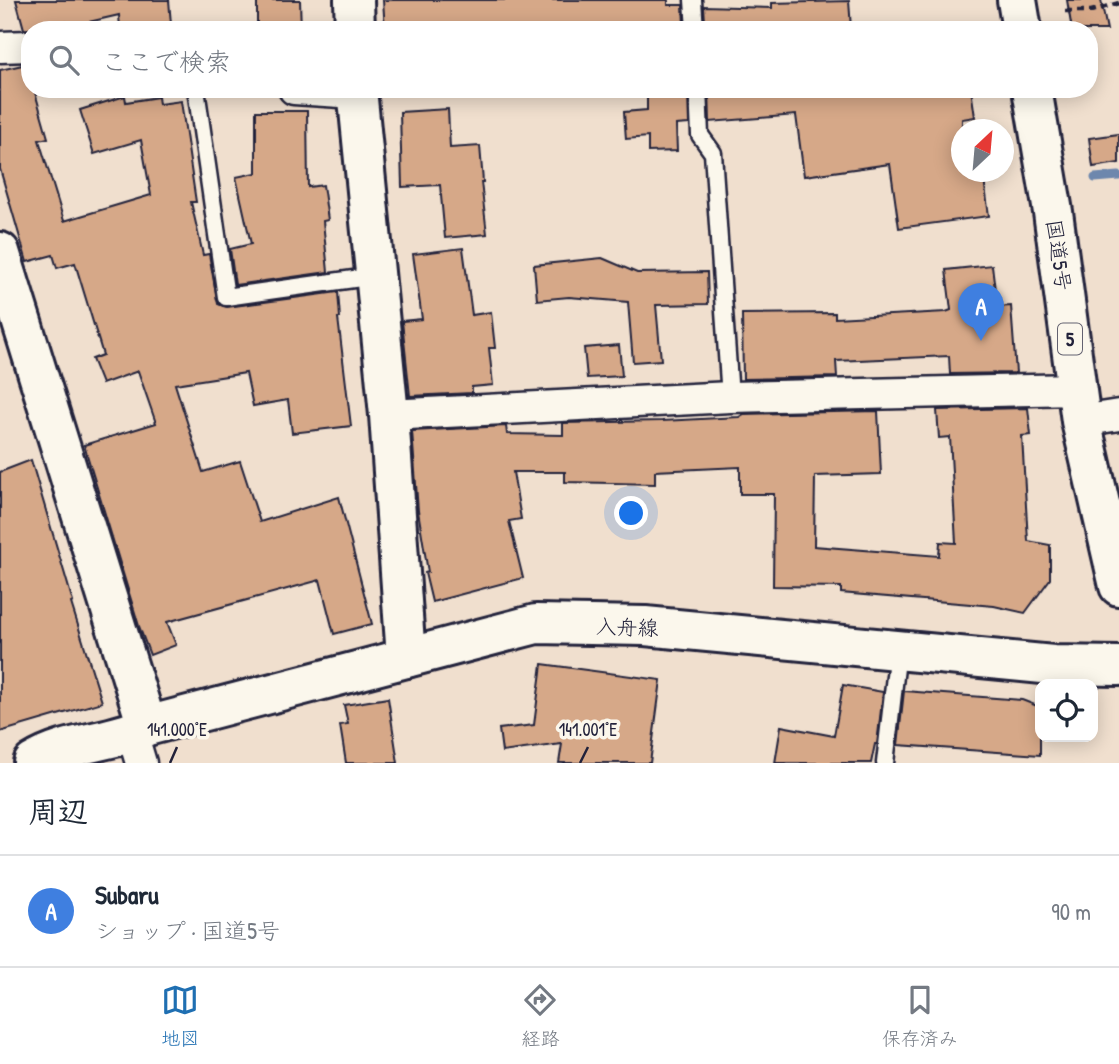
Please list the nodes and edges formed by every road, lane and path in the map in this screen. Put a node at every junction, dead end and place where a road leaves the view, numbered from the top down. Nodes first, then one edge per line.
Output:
1 (354, 0) edge
2 (693, 0) edge
3 (1017, 0) edge
4 (1119, 3) edge
5 (1065, 11) dead end
6 (355, 21) edge
7 (694, 21) edge
8 (1020, 21) edge
9 (21, 46) edge
10 (0, 47) edge
11 (197, 98) edge
12 (358, 98) edge
13 (698, 98) edge
14 (1034, 98) edge
15 (0, 252) edge
16 (375, 276) junction
17 (730, 397) junction
18 (1079, 405) junction
19 (389, 415) junction
20 (1119, 415) edge
21 (1119, 586) edge
22 (898, 650) junction
23 (406, 658) junction
24 (1119, 666) edge
25 (140, 741) edge
26 (33, 763) edge
27 (885, 763) edge

1 - 6 main road
2 - 7 lane
3 - 8 main road
4 - 5 path
9 - 10 street
11 - 16 lane
12 - 16 main road
13 - 17 lane
14 - 18 main road, 国道5号 / 5
15 - 25 main road
16 - 19 main road
17 - 18 street
17 - 19 street
18 - 20 street
18 - 21 main road, 国道5号 / 5
19 - 23 main road
22 - 23 main road, 入舟線
22 - 24 main road, 入舟線
22 - 27 lane
23 - 25 main road, 入舟線
25 - 26 main road, 入舟線

